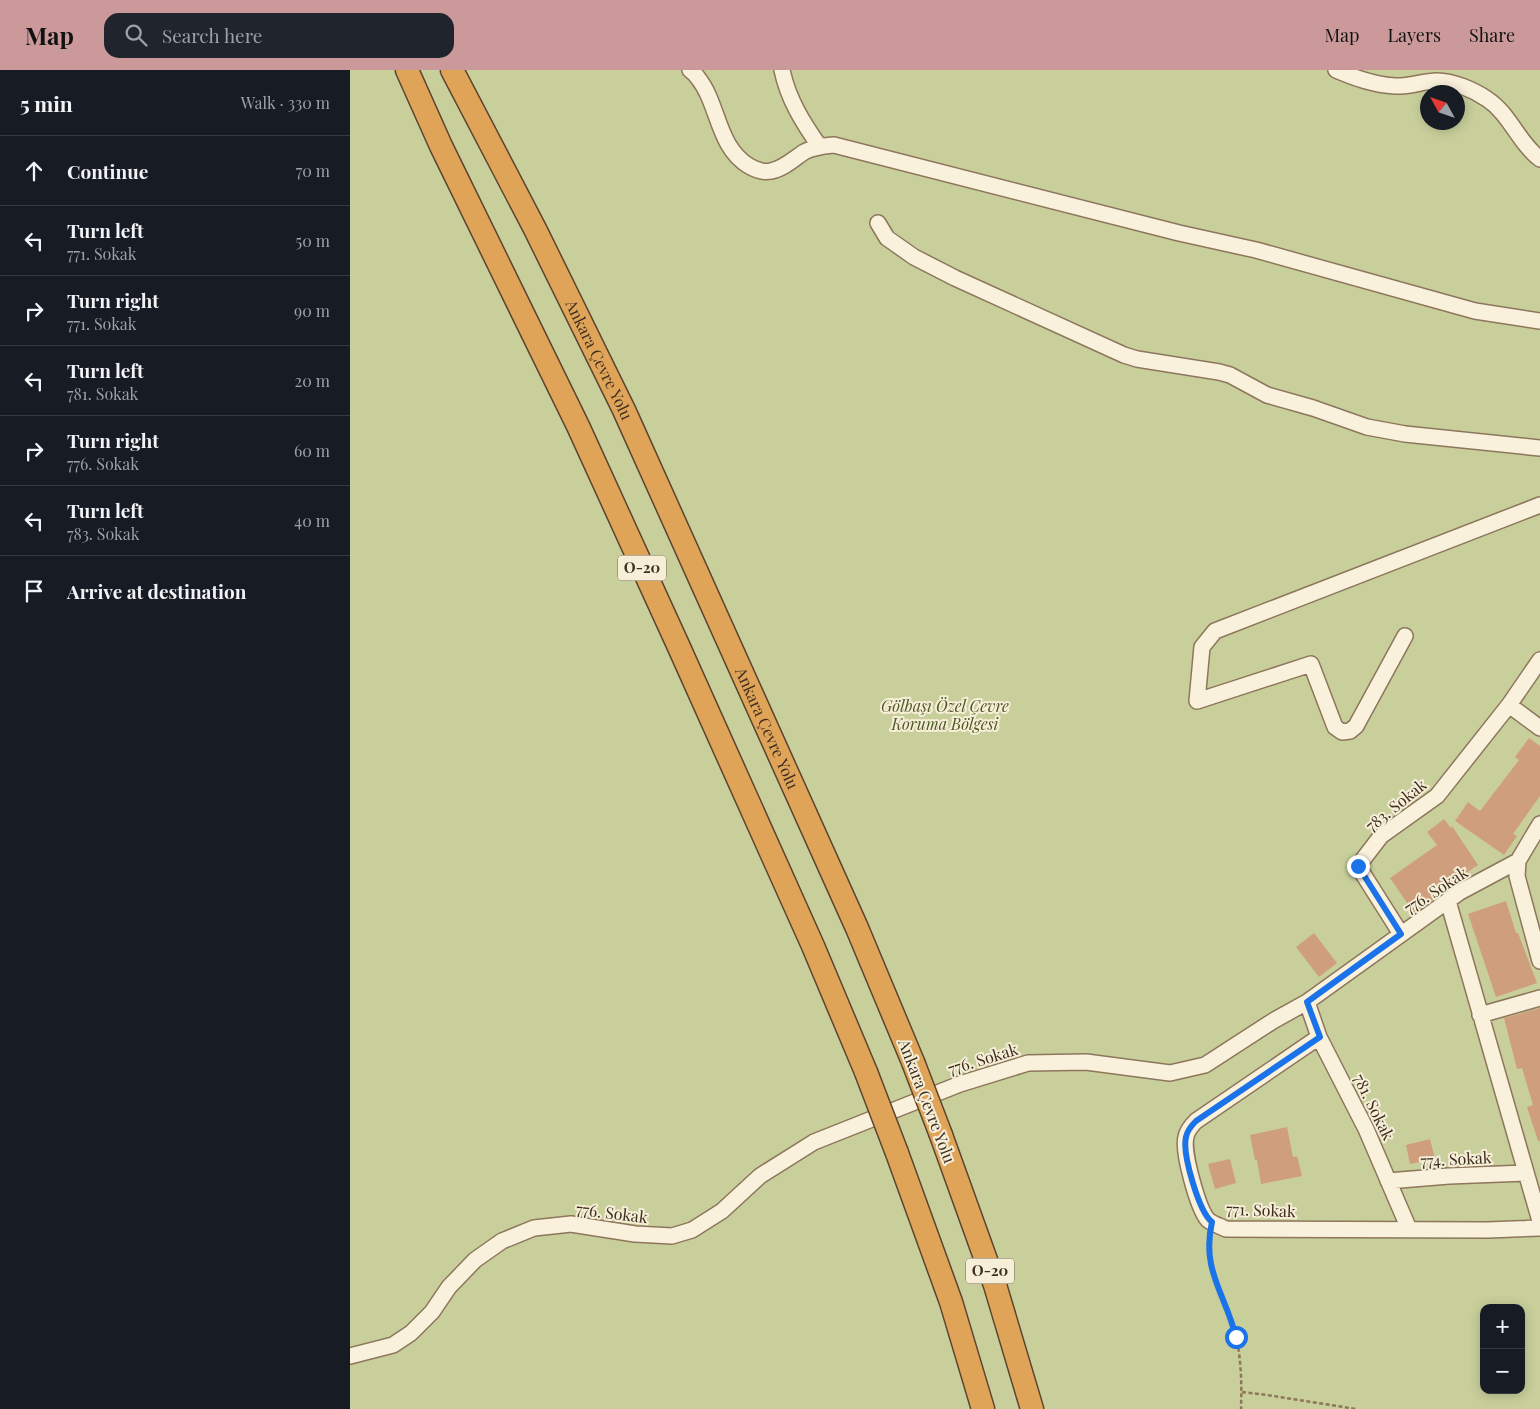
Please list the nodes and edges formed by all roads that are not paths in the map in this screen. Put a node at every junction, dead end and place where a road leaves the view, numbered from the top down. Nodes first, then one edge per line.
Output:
1 (407, 70) edge
2 (452, 70) edge
3 (458, 70) edge
4 (690, 70) edge
5 (782, 70) edge
6 (1336, 70) edge
7 (474, 111) junction
8 (820, 147) junction
9 (1540, 159) edge
10 (878, 223) dead end
11 (1540, 322) edge
12 (1540, 448) edge
13 (1540, 505) edge
14 (1405, 636) dead end
15 (1540, 660) edge
16 (1509, 705) junction
17 (1540, 728) edge
18 (1540, 824) edge
19 (1518, 861) junction
20 (1448, 901) junction
21 (1401, 934) junction
22 (1540, 961) edge
23 (1540, 998) edge
24 (1307, 1002) junction
25 (1480, 1015) junction
26 (1320, 1037) junction
27 (1526, 1173) junction
28 (1388, 1181) junction
29 (1540, 1220) edge
30 (1540, 1228) edge
31 (1408, 1229) junction
32 (350, 1356) edge
33 (983, 1409) edge
34 (1032, 1409) edge

1 - 33 highway, O-20, bridge
2 - 7 highway, Ankara Çevre Yolu / O-20
3 - 7 highway
4 - 8 street
5 - 8 street
6 - 9 street
7 - 34 highway, Ankara Çevre Yolu / O-20, bridge
8 - 11 street
10 - 12 street
13 - 14 street
15 - 16 street, 783. Sokak
16 - 17 street
16 - 21 street, 783. Sokak
18 - 19 street
19 - 20 street, 776. Sokak
19 - 22 street
20 - 21 street, 776. Sokak
20 - 25 street
21 - 24 street, 776. Sokak
23 - 25 street
24 - 26 street, 781. Sokak
24 - 32 street, 776. Sokak
25 - 27 street
26 - 28 street, 781. Sokak
26 - 31 street, 771. Sokak
27 - 28 street, 774. Sokak
27 - 29 street
28 - 31 street, 781. Sokak
30 - 31 street, 771. Sokak

